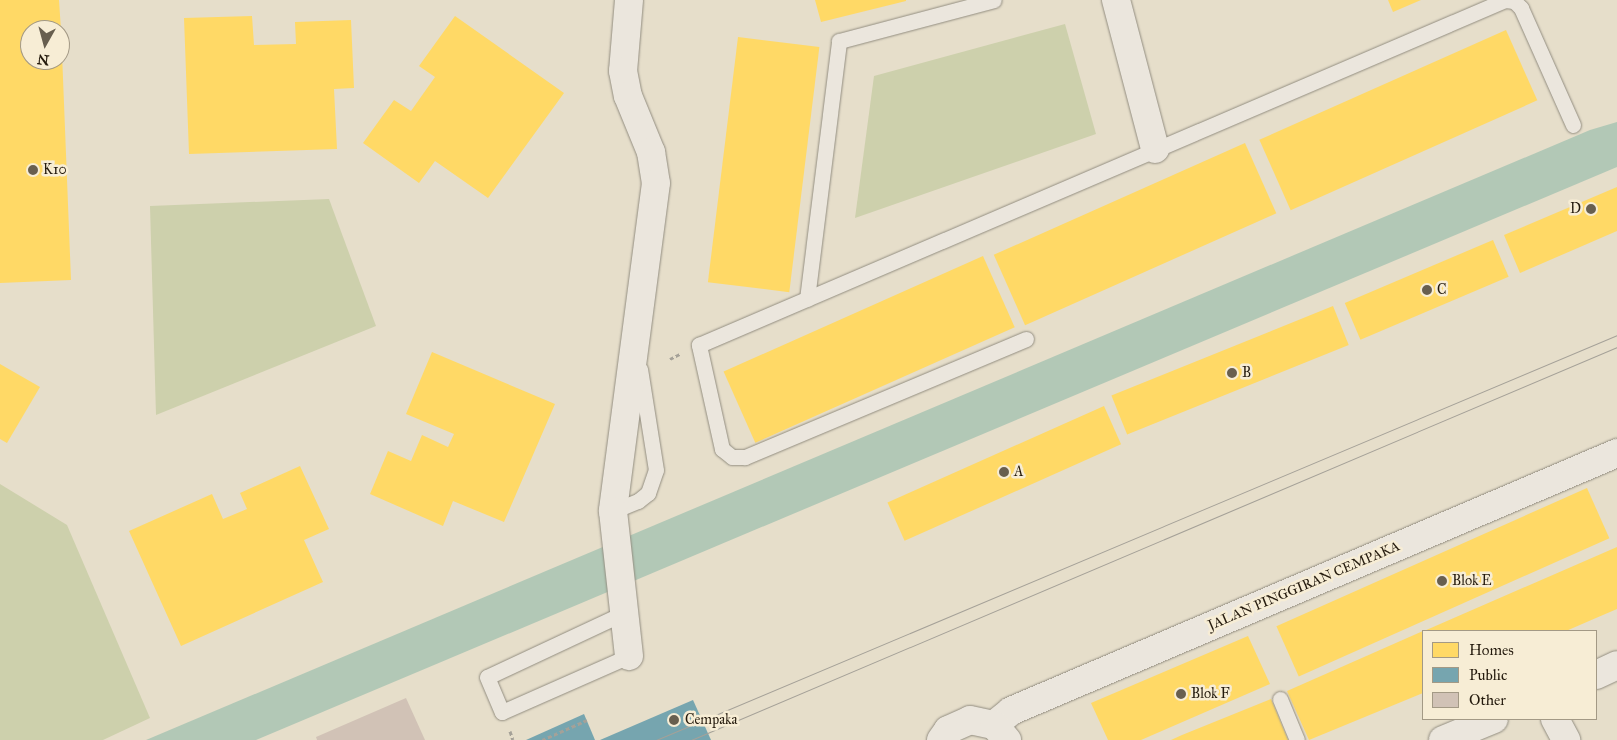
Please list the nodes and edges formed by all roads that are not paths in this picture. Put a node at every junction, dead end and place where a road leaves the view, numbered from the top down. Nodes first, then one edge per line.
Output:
1 (629, 0) edge
2 (994, 0) edge
3 (1116, 0) edge
4 (1573, 125) dead end
5 (1155, 150) junction
6 (807, 299) junction
7 (1026, 339) dead end
8 (633, 354) junction
9 (1617, 452) edge
10 (614, 520) junction
11 (625, 605) junction
12 (630, 656) joint
13 (1617, 665) edge
14 (1597, 675) edge
15 (1280, 699) dead end
16 (1492, 720) edge
17 (1555, 720) edge
18 (1000, 733) edge
19 (941, 740) edge
20 (1297, 740) edge
21 (1443, 740) edge
22 (1566, 740) edge

1 - 8 street
2 - 6 lane
3 - 5 street
4 - 5 lane
5 - 6 lane
6 - 7 lane
8 - 10 street
8 - 10 lane
9 - 18 street, JALAN PINGGIRAN CEMPAKA
10 - 11 street
11 - 12 street
11 - 12 lane
13 - 14 street
15 - 20 lane
16 - 21 street
17 - 22 street
18 - 19 street

